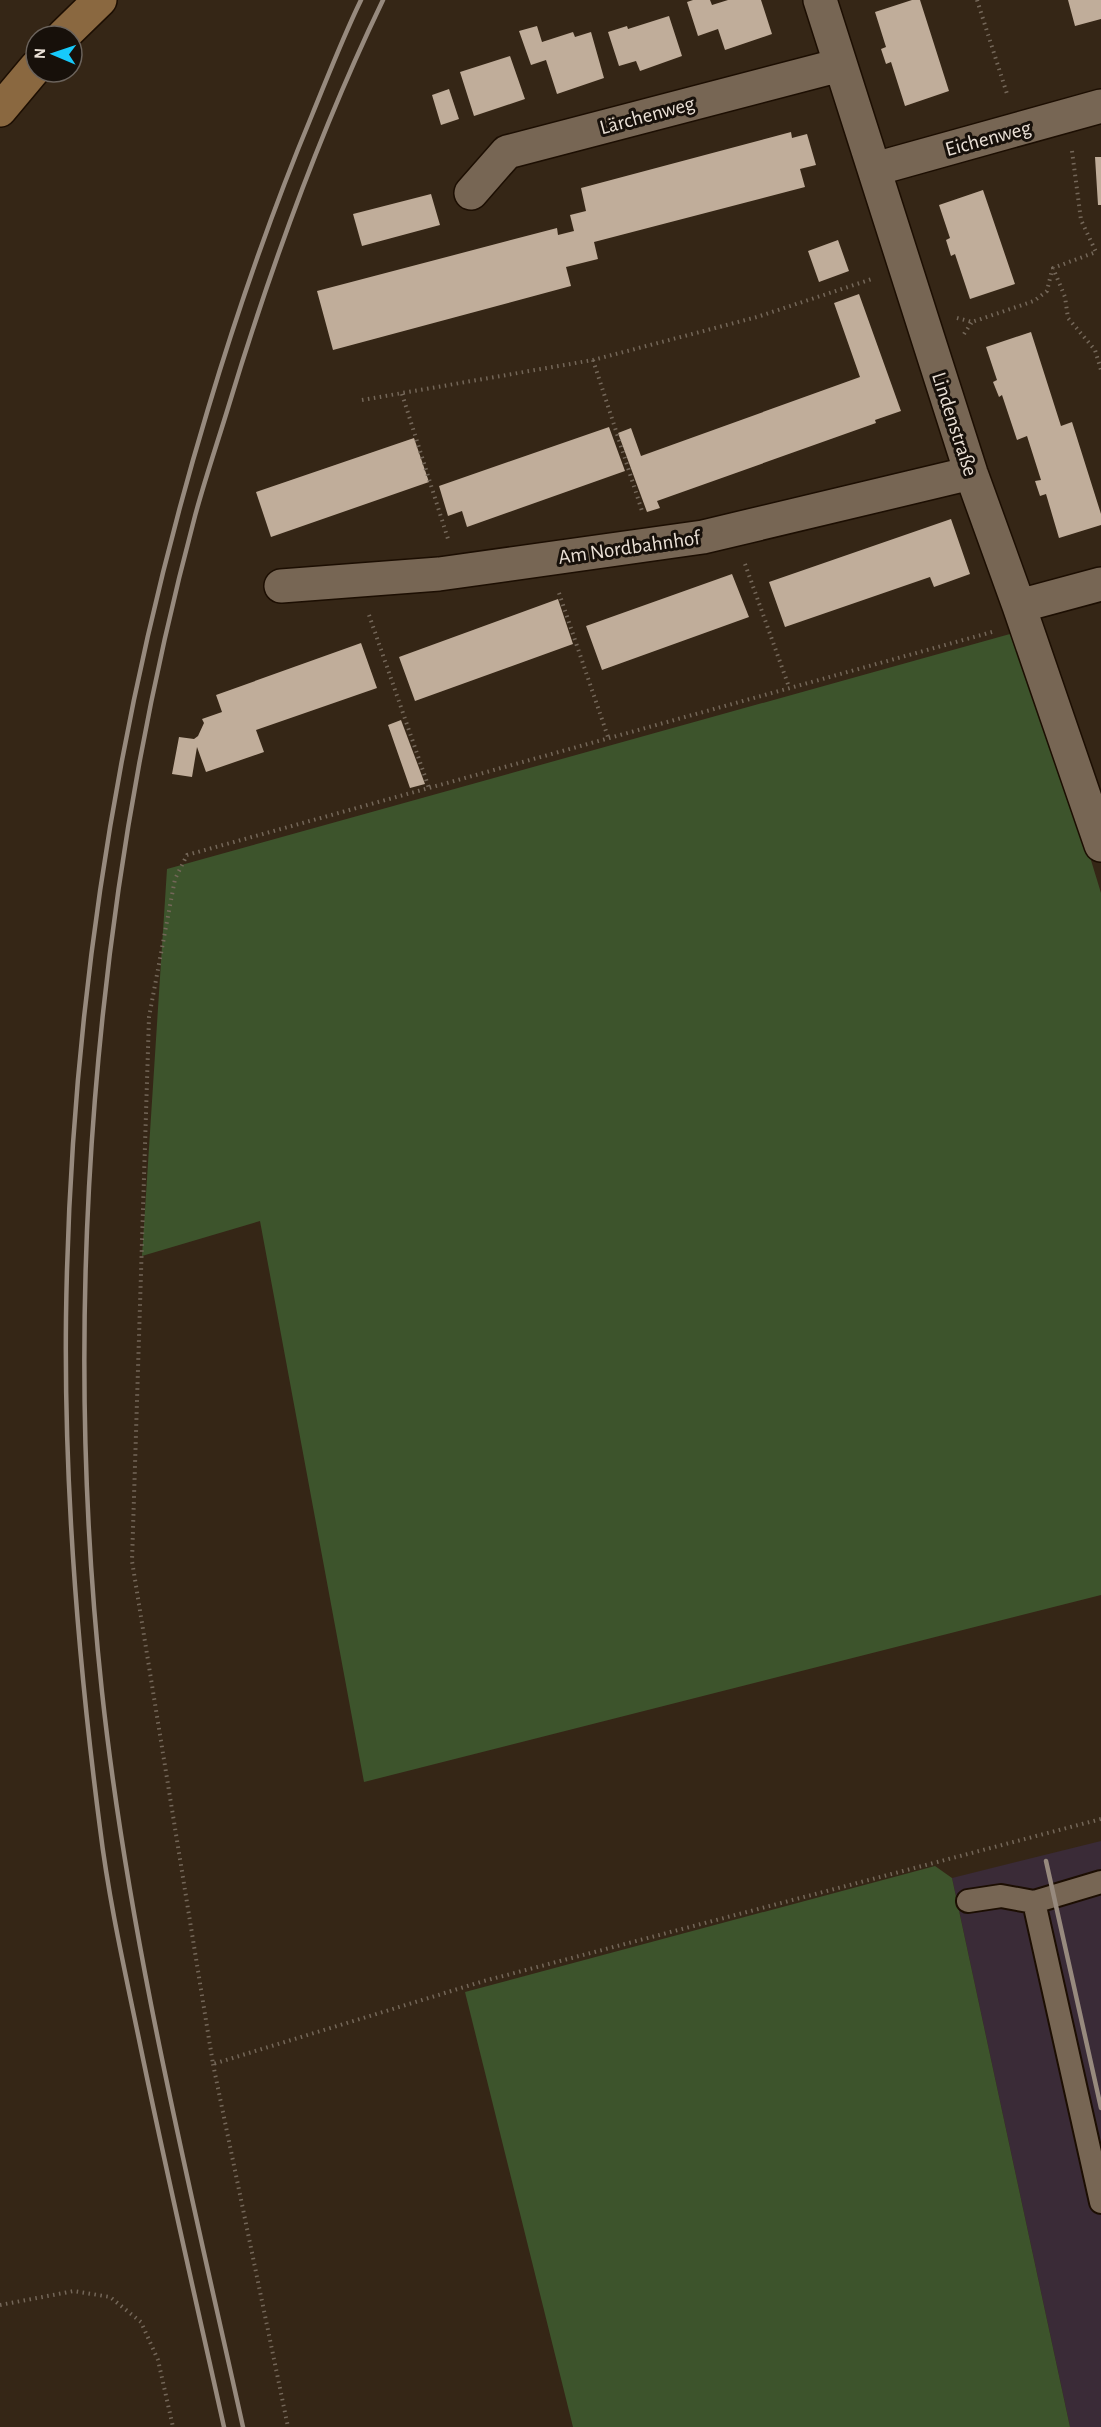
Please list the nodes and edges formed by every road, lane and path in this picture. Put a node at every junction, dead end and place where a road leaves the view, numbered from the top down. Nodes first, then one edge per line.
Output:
1 (100, 0) edge
2 (820, 0) edge
3 (977, 0) edge
4 (75, 24) edge
5 (840, 65) junction
6 (24, 81) edge
7 (1101, 106) edge
8 (0, 110) edge
9 (1068, 116) junction
10 (1018, 130) junction
11 (875, 169) junction
12 (471, 192) dead end
13 (1098, 252) edge
14 (904, 268) junction
15 (1053, 268) junction
16 (916, 306) junction
17 (1095, 350) junction
18 (1101, 352) edge
19 (592, 360) junction
20 (1101, 370) edge
21 (402, 394) junction
22 (362, 400) dead end
23 (971, 473) junction
24 (732, 530) junction
25 (653, 544) junction
26 (548, 559) junction
27 (459, 571) junction
28 (357, 580) junction
29 (1101, 584) edge
30 (281, 586) dead end
31 (1022, 615) junction
32 (789, 687) junction
33 (608, 738) junction
34 (429, 788) junction
35 (1101, 845) edge
36 (1101, 1819) edge
37 (1101, 1882) edge
38 (968, 1901) dead end
39 (1034, 1902) junction
40 (213, 2064) junction
41 (1101, 2202) edge
42 (0, 2305) edge
43 (173, 2427) edge
44 (288, 2427) edge

1 - 4 street
2 - 5 street, Lindenstraße
3 - 10 path
5 - 11 street, Lindenstraße
5 - 12 street, Lärchenweg
6 - 8 street
7 - 9 street, Eichenweg
9 - 10 street, Eichenweg
9 - 13 path
10 - 11 street, Eichenweg
11 - 14 street, Lindenstraße
13 - 15 path
14 - 16 street, Lindenstraße
14 - 19 path
15 - 16 path
15 - 17 path
16 - 23 street, Lindenstraße
17 - 18 path
17 - 20 path
19 - 21 path
19 - 25 path
21 - 22 path
21 - 27 path
23 - 24 street, Am Nordbahnhof
23 - 31 street, Lindenstraße
24 - 25 street, Am Nordbahnhof
24 - 32 path
25 - 26 street, Am Nordbahnhof
26 - 27 street, Am Nordbahnhof
26 - 33 path
27 - 28 street, Am Nordbahnhof
28 - 30 street, Am Nordbahnhof
28 - 34 path
29 - 31 street
31 - 32 path
31 - 35 street, Lindenstraße
32 - 33 path
33 - 34 path
34 - 40 path
36 - 40 path
37 - 39 lane
38 - 39 lane
39 - 41 lane
40 - 44 path
42 - 43 path

